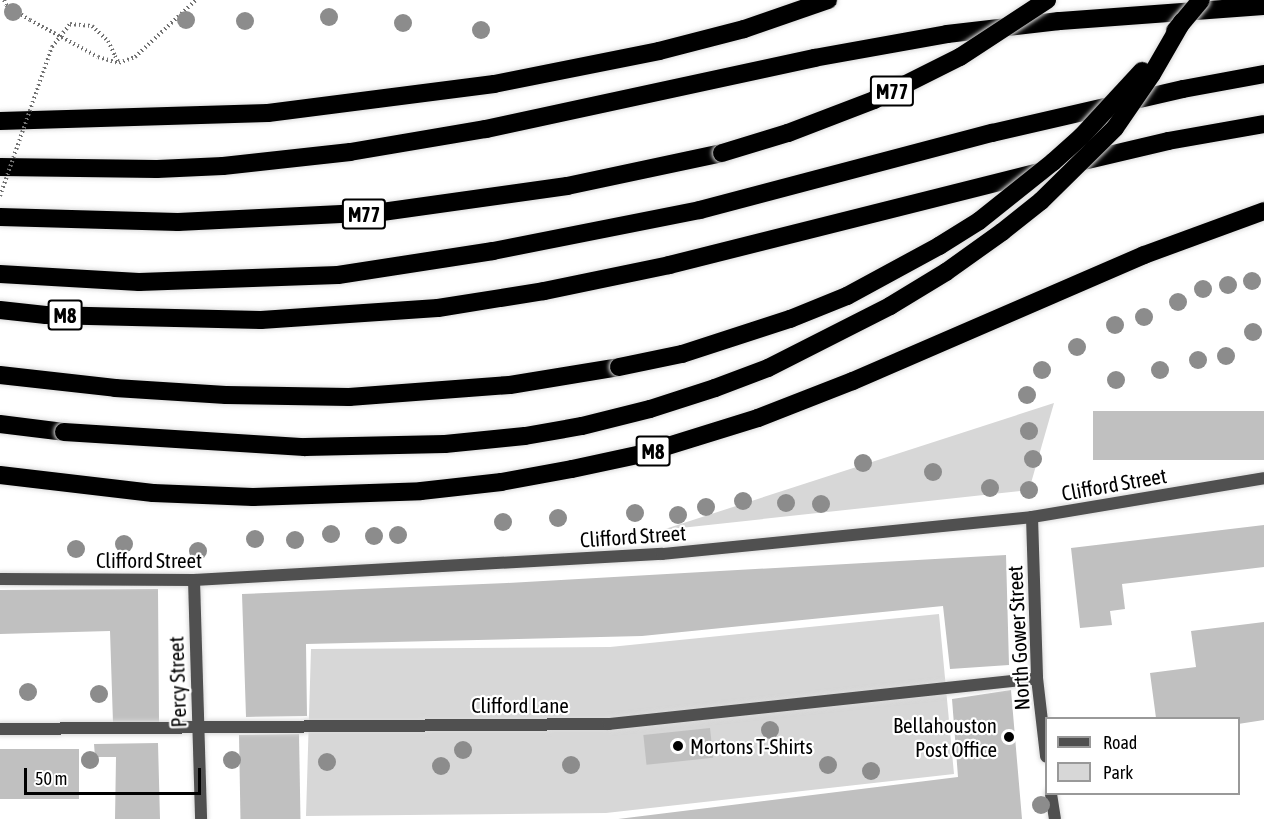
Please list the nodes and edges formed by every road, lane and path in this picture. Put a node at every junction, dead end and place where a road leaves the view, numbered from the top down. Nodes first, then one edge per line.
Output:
1 (4, 0) edge
2 (196, 0) edge
3 (828, 0) edge
4 (1047, 0) edge
5 (1201, 0) edge
6 (1264, 6) edge
7 (1182, 22) junction
8 (119, 63) junction
9 (1264, 74) edge
10 (0, 121) edge
11 (1264, 124) edge
12 (0, 166) edge
13 (0, 196) edge
14 (1264, 211) edge
15 (0, 217) edge
16 (0, 274) edge
17 (0, 310) edge
18 (0, 375) edge
19 (0, 424) edge
20 (0, 475) edge
21 (1264, 478) edge
22 (1032, 517) junction
23 (0, 579) edge
24 (194, 580) junction
25 (1037, 678) junction
26 (198, 727) junction
27 (0, 729) edge
28 (1045, 740) edge
29 (1052, 795) edge
30 (201, 819) edge
31 (1055, 819) edge

1 - 8 path
2 - 8 path
3 - 10 highway
4 - 15 highway, M77, bridge
5 - 7 highway, bridge
6 - 12 highway
7 - 18 highway, bridge
7 - 19 highway, M8, bridge
8 - 13 path, bridge
9 - 16 highway, M8
11 - 17 highway, M8
14 - 20 highway, M8
21 - 22 street, Clifford Street
22 - 24 street, Clifford Street
22 - 25 street, North Gower Street
23 - 24 street, Clifford Street
24 - 26 street, Percy Street
25 - 26 street, Clifford Lane
25 - 28 street, North Gower Street
26 - 27 street, Clifford Lane
26 - 30 street, Percy Street
29 - 31 street

